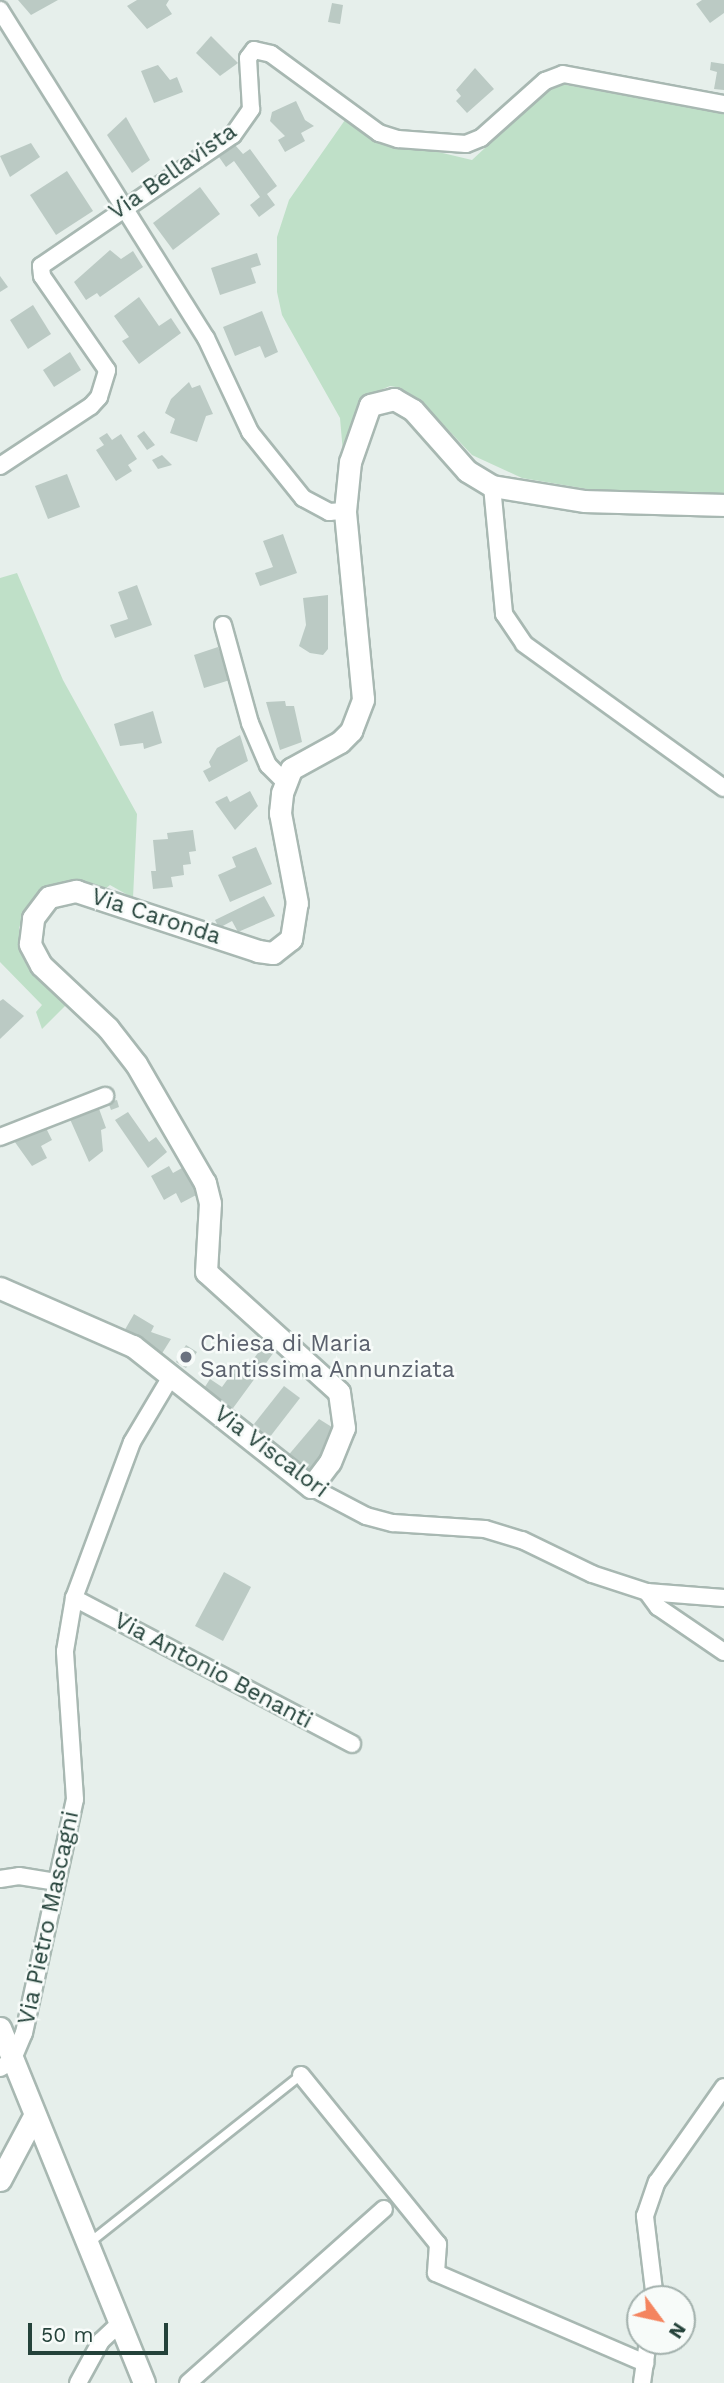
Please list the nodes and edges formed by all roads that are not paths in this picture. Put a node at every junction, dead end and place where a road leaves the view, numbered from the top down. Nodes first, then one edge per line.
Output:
1 (0, 10) edge
2 (724, 104) edge
3 (124, 207) junction
4 (0, 466) edge
5 (492, 486) junction
6 (724, 505) edge
7 (345, 511) junction
8 (223, 625) dead end
9 (285, 782) junction
10 (724, 788) edge
11 (105, 1096) dead end
12 (0, 1137) edge
13 (0, 1288) edge
14 (172, 1375) junction
15 (311, 1487) junction
16 (647, 1592) junction
17 (74, 1598) junction
18 (724, 1598) edge
19 (724, 1652) edge
20 (352, 1744) dead end
21 (0, 1879) edge
22 (57, 1882) junction
23 (0, 2028) edge
24 (6, 2065) edge
25 (301, 2075) joint
26 (724, 2087) edge
27 (33, 2118) junction
28 (0, 2180) edge
29 (384, 2209) dead end
30 (88, 2244) junction
31 (653, 2285) edge
32 (119, 2323) junction
33 (646, 2355) edge
34 (645, 2363) junction
35 (78, 2383) edge
36 (144, 2383) edge
37 (188, 2383) edge
38 (642, 2383) edge

1 - 3 street
2 - 3 street, Via Bellavista
3 - 4 street, Via Bellavista
3 - 7 street
5 - 6 street
5 - 7 street
5 - 10 street
7 - 9 street
8 - 9 street
9 - 15 street, Via Caronda
11 - 12 street
13 - 14 street, Via Viscalori
14 - 15 street, Via Viscalori
14 - 17 street, Via Pietro Mascagni
15 - 16 street, Via Viscalori
16 - 18 street, Via Viscalori
16 - 19 street
17 - 20 street, Via Antonio Benanti
17 - 22 street, Via Pietro Mascagni
21 - 22 street
22 - 24 street, Via Pietro Mascagni
23 - 24 street
24 - 27 street
25 - 30 lane
25 - 34 street
26 - 31 street
27 - 28 street
27 - 30 street
29 - 37 street
30 - 32 street
32 - 35 street
32 - 36 street
33 - 34 street
34 - 38 street

